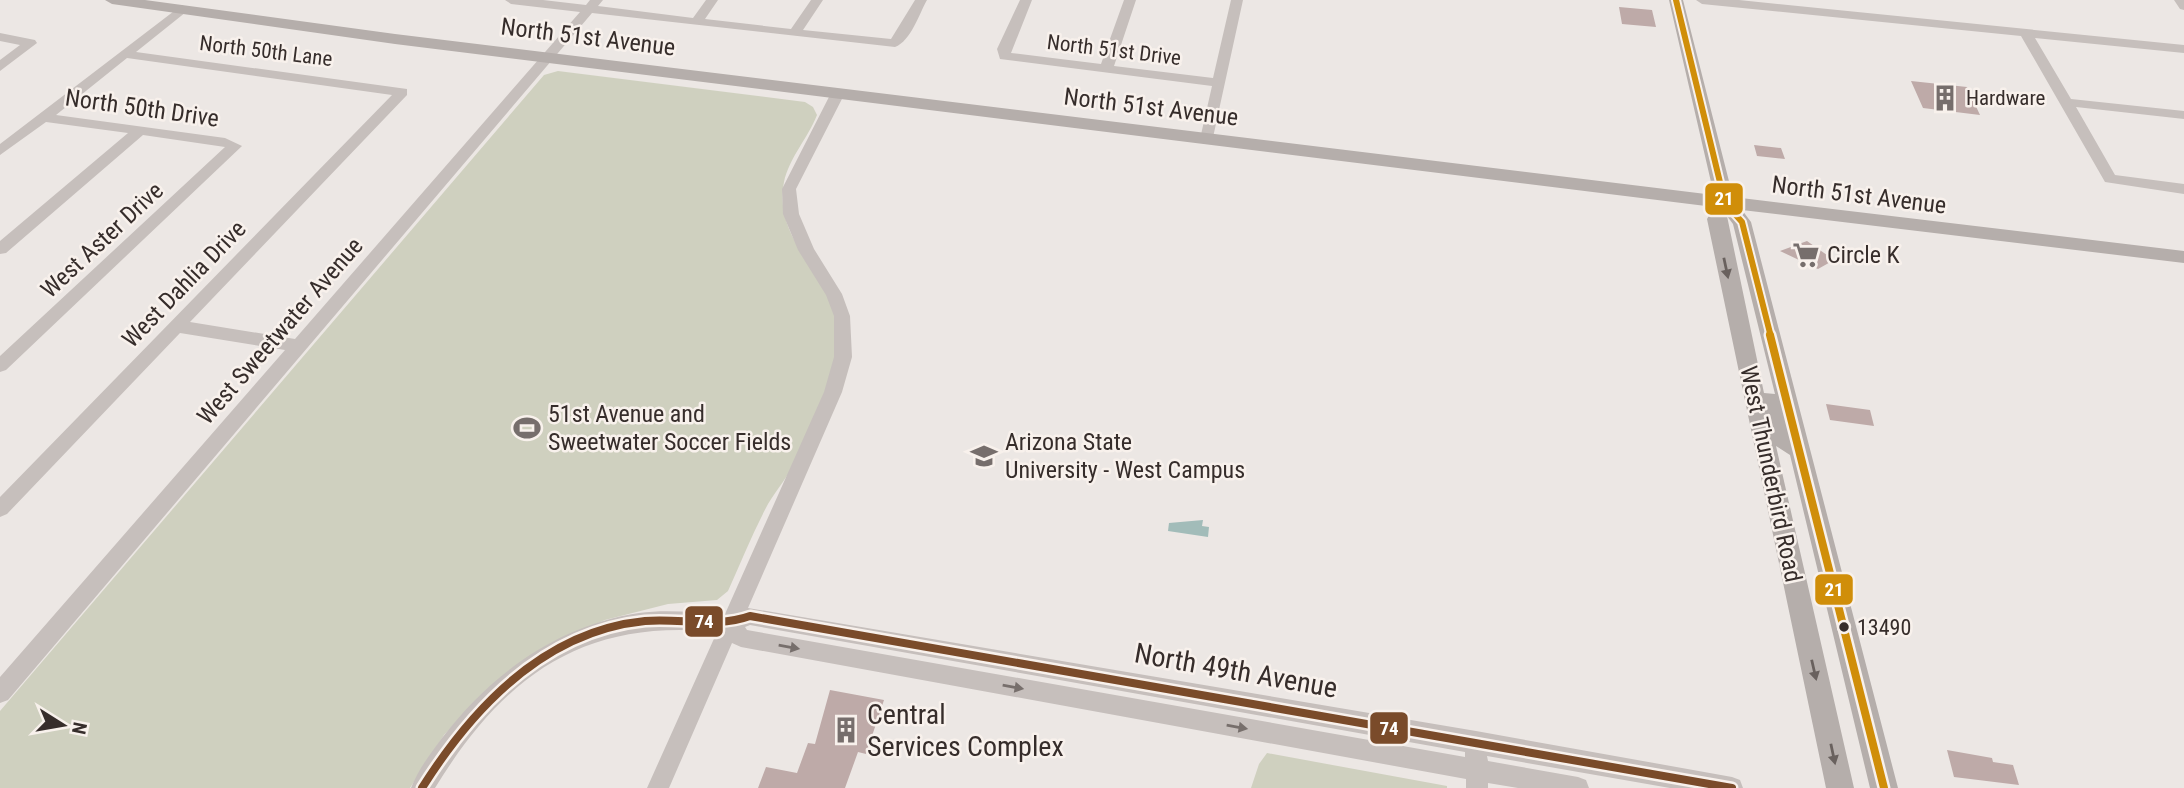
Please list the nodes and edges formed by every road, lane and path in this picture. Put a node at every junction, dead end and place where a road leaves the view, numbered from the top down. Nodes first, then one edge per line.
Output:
1 (112, 0) edge
2 (511, 0) edge
3 (712, 0) edge
4 (817, 0) edge
5 (921, 0) edge
6 (1026, 0) edge
7 (1130, 0) edge
8 (1237, 0) edge
9 (1676, 0) edge
10 (1702, 0) edge
11 (2179, 0) edge
12 (1755, 3) edge
13 (593, 5) edge
14 (2184, 6) edge
15 (181, 9) junction
16 (696, 22) junction
17 (795, 33) junction
18 (2026, 33) junction
19 (0, 37) edge
20 (2184, 49) edge
21 (124, 54) junction
22 (548, 57) junction
23 (0, 67) edge
24 (1106, 70) junction
25 (1219, 83) junction
26 (402, 92) joint
27 (838, 93) junction
28 (2064, 102) junction
29 (2184, 115) edge
30 (43, 117) junction
31 (140, 130) junction
32 (1206, 139) junction
33 (234, 146) joint
34 (0, 151) edge
35 (2184, 189) edge
36 (1725, 203) junction
37 (0, 249) edge
38 (2184, 257) edge
39 (177, 326) junction
40 (299, 346) junction
41 (0, 366) edge
42 (1750, 378) junction
43 (1801, 450) junction
44 (8, 490) edge
45 (0, 509) edge
46 (1789, 559) junction
47 (1829, 565) junction
48 (729, 623) junction
49 (0, 693) edge
50 (1476, 741) junction
51 (1477, 779) edge
52 (422, 788) edge
53 (658, 788) edge
54 (1578, 788) edge
55 (1732, 788) edge
56 (1840, 788) edge
57 (1884, 788) edge

1 - 15 main road, North 51st Avenue
2 - 13 street
3 - 16 street
4 - 17 street
5 - 17 street
6 - 24 street, North 51st Drive
7 - 24 street
8 - 25 street
9 - 36 main road, West Thunderbird Road
10 - 12 street
11 - 14 street
12 - 18 street
13 - 16 street
13 - 22 street, West Sweetwater Avenue
15 - 21 street
15 - 22 main road, North 51st Avenue
16 - 17 street
18 - 20 street
18 - 28 street
19 - 23 street
21 - 26 street, North 50th Lane
21 - 30 street
22 - 27 main road, North 51st Avenue
22 - 40 street, West Sweetwater Avenue
24 - 25 street, North 51st Drive
25 - 32 street
26 - 39 street, West Dahlia Drive
27 - 32 main road, North 51st Avenue
27 - 48 street
28 - 29 street
28 - 35 street
30 - 31 street, North 50th Drive
30 - 34 street
31 - 33 street, North 50th Drive
31 - 37 street
32 - 36 main road, North 51st Avenue
33 - 41 street, West Aster Drive
36 - 38 main road, North 51st Avenue
36 -> 42 main road, West Thunderbird Road
36 - 43 main road, West Thunderbird Road
39 - 40 street
39 - 44 street, West Dahlia Drive
40 - 49 street, West Sweetwater Avenue
42 - 43 main road
42 - 46 main road, West Thunderbird Road
43 - 47 main road, West Thunderbird Road
44 - 45 street, West Dahlia Drive
46 - 47 main road
46 -> 56 main road, West Thunderbird Road
47 - 57 main road, West Thunderbird Road
48 - 50 street, North 49th Avenue
48 -> 51 street
48 - 52 street, North 49th Avenue
48 - 53 street
50 - 51 street
50 - 55 street, North 49th Avenue
51 - 54 street

